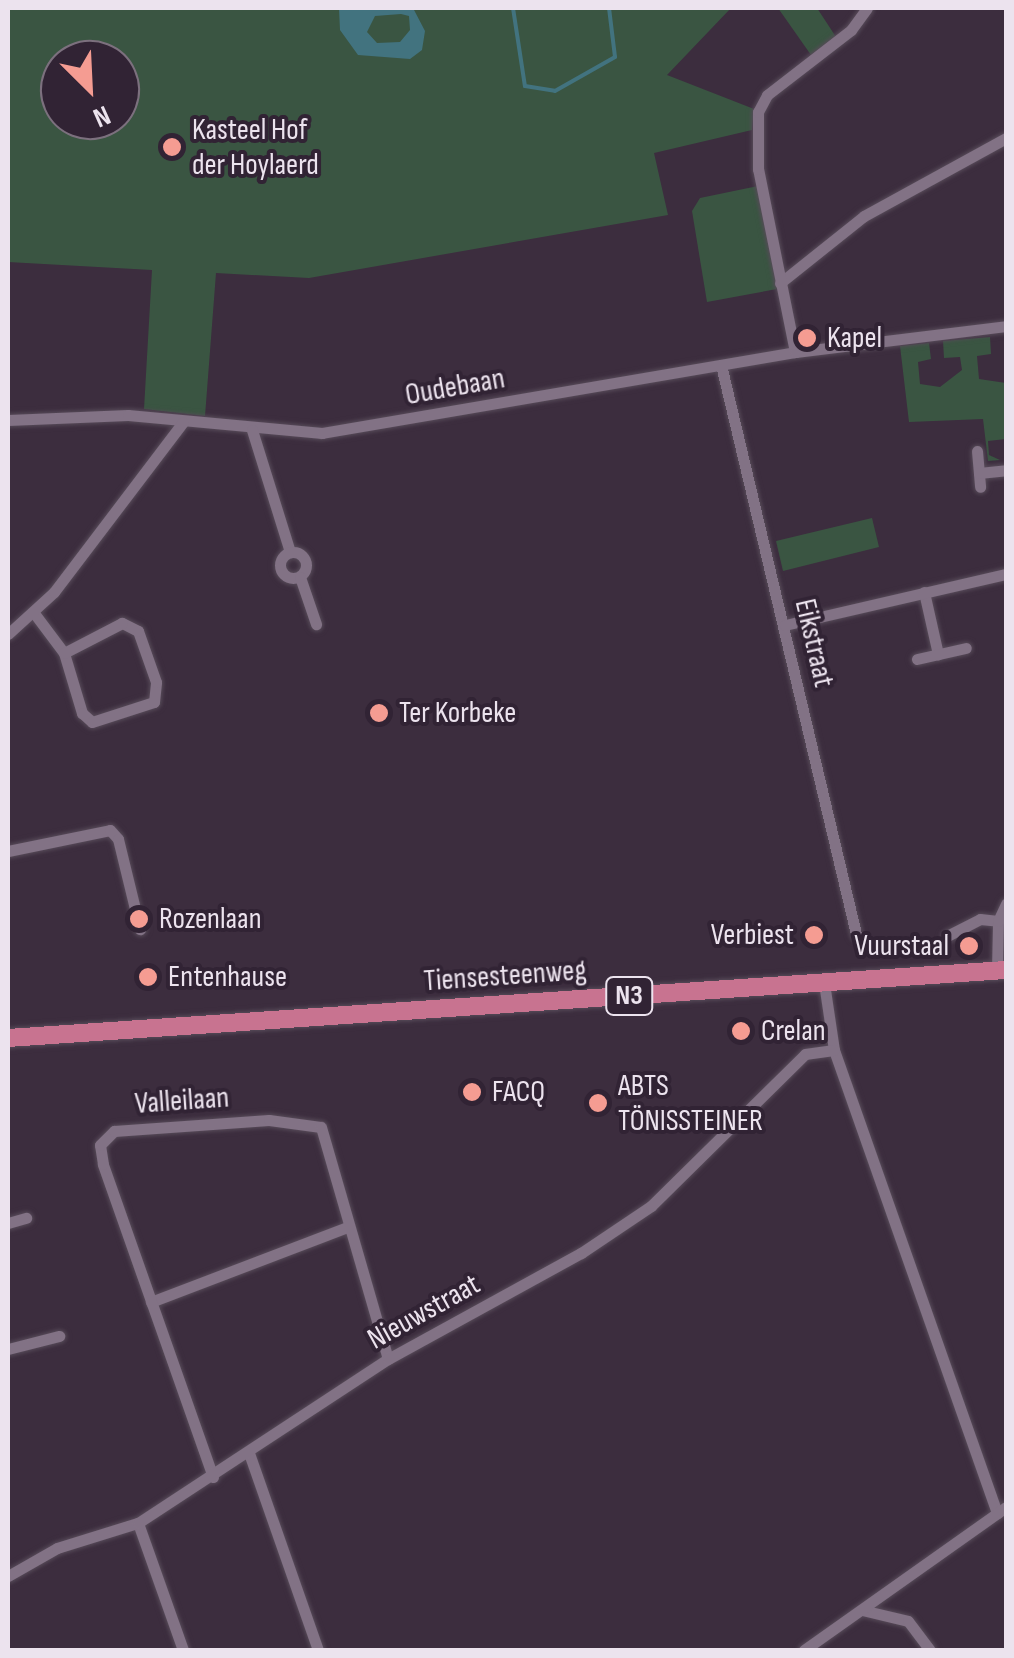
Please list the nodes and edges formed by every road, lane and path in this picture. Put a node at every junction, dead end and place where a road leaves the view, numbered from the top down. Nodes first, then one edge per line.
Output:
1 (867, 8) edge
2 (1006, 138) edge
3 (780, 283) junction
4 (1006, 326) edge
5 (795, 352) junction
6 (721, 365) junction
7 (8, 420) edge
8 (184, 422) junction
9 (252, 430) junction
10 (977, 451) dead end
11 (1006, 470) edge
12 (979, 473) junction
13 (980, 488) dead end
14 (290, 552) junction
15 (1006, 574) edge
16 (300, 577) junction
17 (924, 592) junction
18 (34, 613) junction
19 (316, 624) dead end
20 (784, 625) junction
21 (8, 634) edge
22 (966, 648) dead end
23 (64, 652) junction
24 (938, 654) junction
25 (917, 659) dead end
26 (8, 850) edge
27 (1006, 904) edge
28 (998, 921) junction
29 (140, 929) dead end
30 (856, 934) dead end
31 (947, 936) dead end
32 (1002, 970) edge
33 (824, 983) junction
34 (8, 1038) edge
35 (834, 1050) junction
36 (26, 1218) dead end
37 (8, 1223) edge
38 (347, 1226) junction
39 (151, 1302) junction
40 (59, 1336) dead end
41 (8, 1349) edge
42 (388, 1359) junction
43 (249, 1453) junction
44 (213, 1477) junction
45 (1002, 1510) edge
46 (138, 1523) junction
47 (8, 1576) edge
48 (862, 1610) junction
49 (183, 1650) edge
50 (318, 1650) edge
51 (804, 1650) edge
52 (930, 1650) edge

1 - 3 street
2 - 3 street
3 - 5 street
4 - 5 street, Oudebaan
5 - 6 street, Oudebaan
6 - 9 street, Oudebaan
6 - 20 street, Eikstraat
7 - 8 street, Oudebaan
8 - 9 street, Oudebaan
8 - 18 street
9 - 14 street
10 - 12 street
11 - 12 street
12 - 13 street
14 - 16 street
14 - 16 street
15 - 17 street
16 - 19 street
17 - 20 street
17 - 24 street
18 - 21 street
18 - 23 street
20 - 30 street, Eikstraat
22 - 24 street
23 - 23 street
24 - 25 street
26 - 29 street
27 - 28 street
28 - 31 street
28 - 32 street
32 - 33 main road, Tiensesteenweg / N3
33 - 34 main road, Tiensesteenweg / N3
33 - 35 street
35 - 42 street, Nieuwstraat
35 - 45 street
36 - 37 street
38 - 39 street
38 - 39 street, Valleilaan
38 - 42 street, Valleilaan
39 - 44 street, Valleilaan
40 - 41 street
42 - 43 street, Nieuwstraat
43 - 44 street, Nieuwstraat
43 - 50 street
44 - 46 street, Nieuwstraat
45 - 48 street
46 - 47 street, Nieuwstraat
46 - 49 street
48 - 51 street
48 - 52 street

